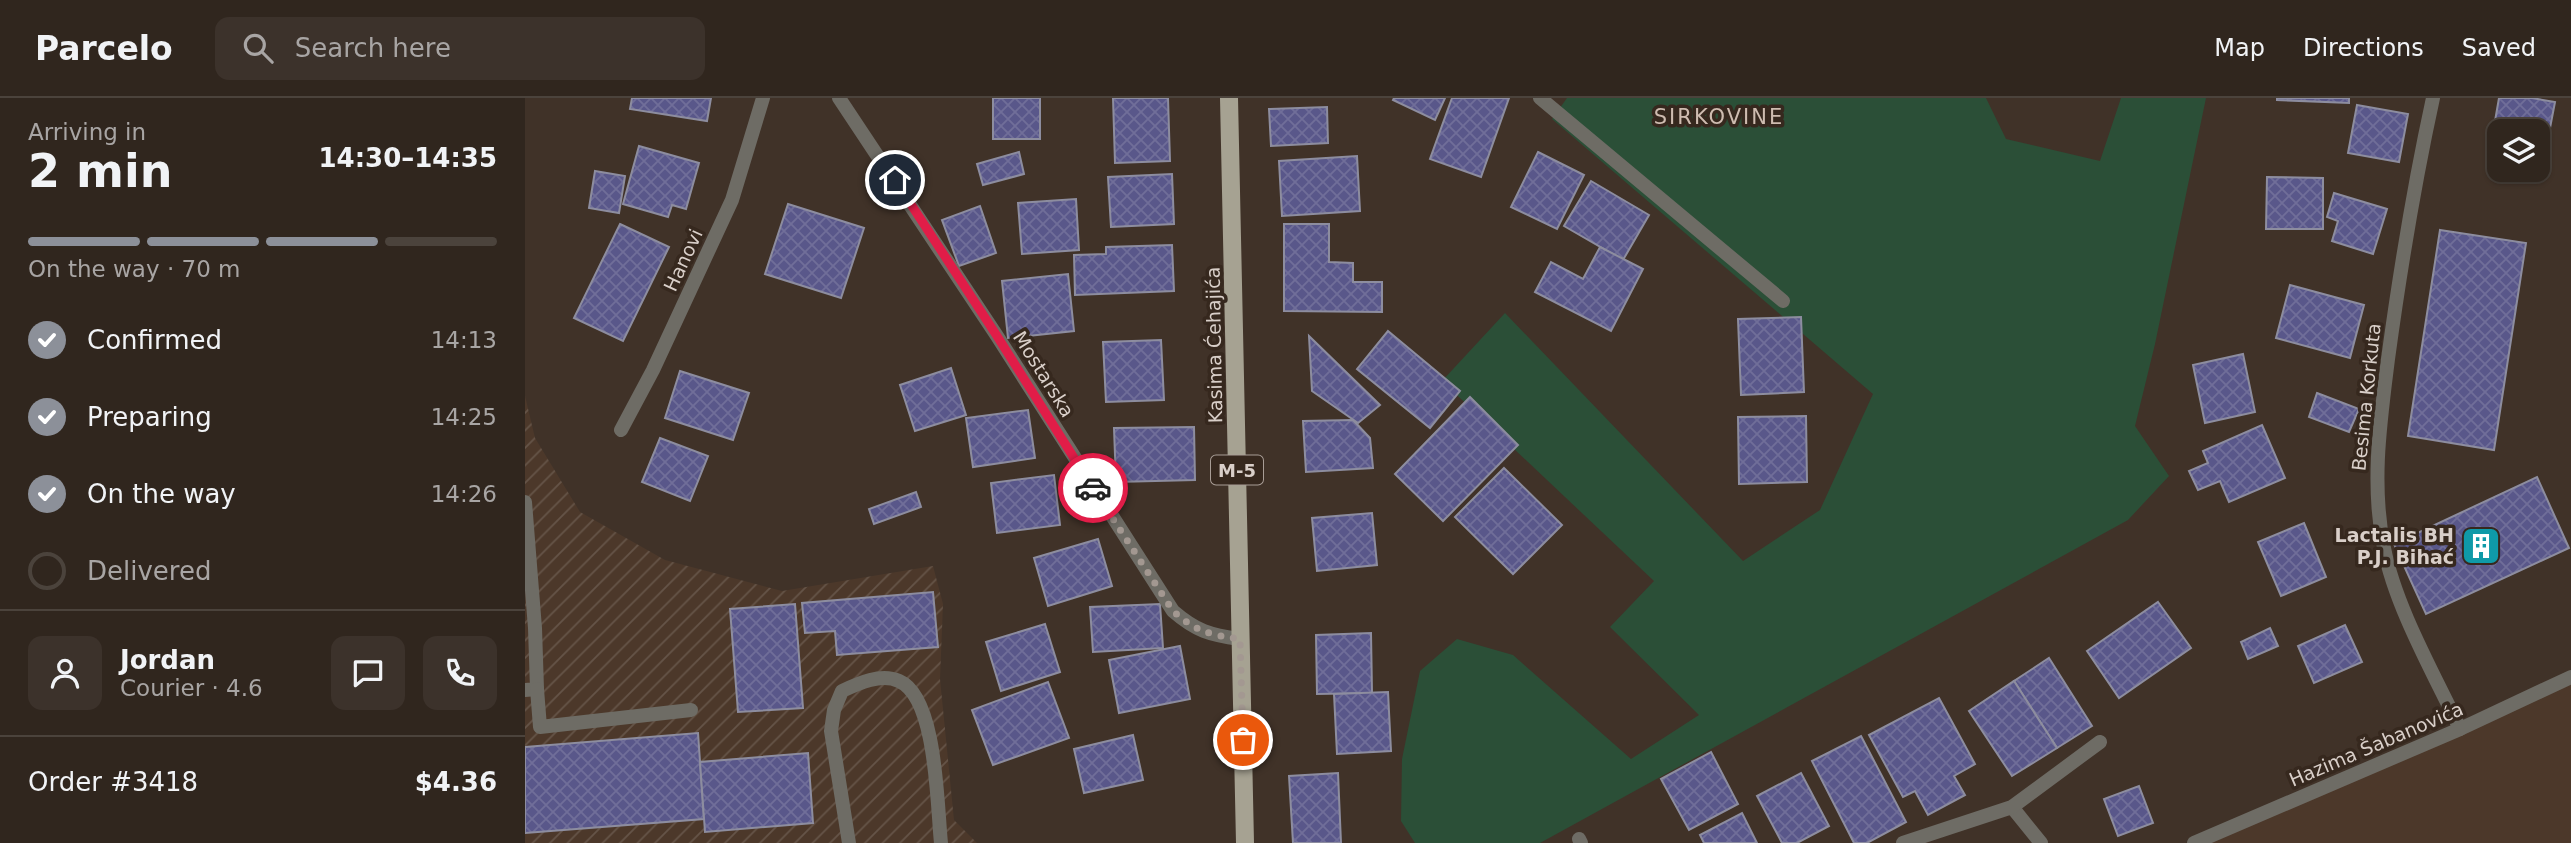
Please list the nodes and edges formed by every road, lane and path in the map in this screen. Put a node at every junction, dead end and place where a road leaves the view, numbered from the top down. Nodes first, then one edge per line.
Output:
1 (763, 98) edge
2 (839, 98) edge
3 (1229, 98) edge
4 (1540, 98) edge
5 (2433, 98) edge
6 (1783, 301) dead end
7 (621, 430) dead end
8 (525, 502) edge
9 (1240, 639) junction
10 (2571, 677) edge
11 (531, 689) edge
12 (691, 710) dead end
13 (2460, 729) junction
14 (2100, 742) dead end
15 (2012, 807) junction
16 (849, 843) edge
17 (941, 843) edge
18 (1245, 843) edge
19 (1903, 843) edge
20 (2041, 843) edge
21 (2194, 843) edge

1 - 7 street, Hanovi
2 - 9 street, Mostarska
3 - 9 main road, Kasima Ćehajića / M-5
4 - 6 street
5 - 13 street, Besima Korkuta
8 - 11 street
9 - 18 main road, Kasima Ćehajića / M-5
10 - 13 street, Hazima Šabanovića
11 - 12 street
13 - 21 street, Hazima Šabanovića
14 - 15 street
15 - 19 street
15 - 20 street
16 - 17 street

